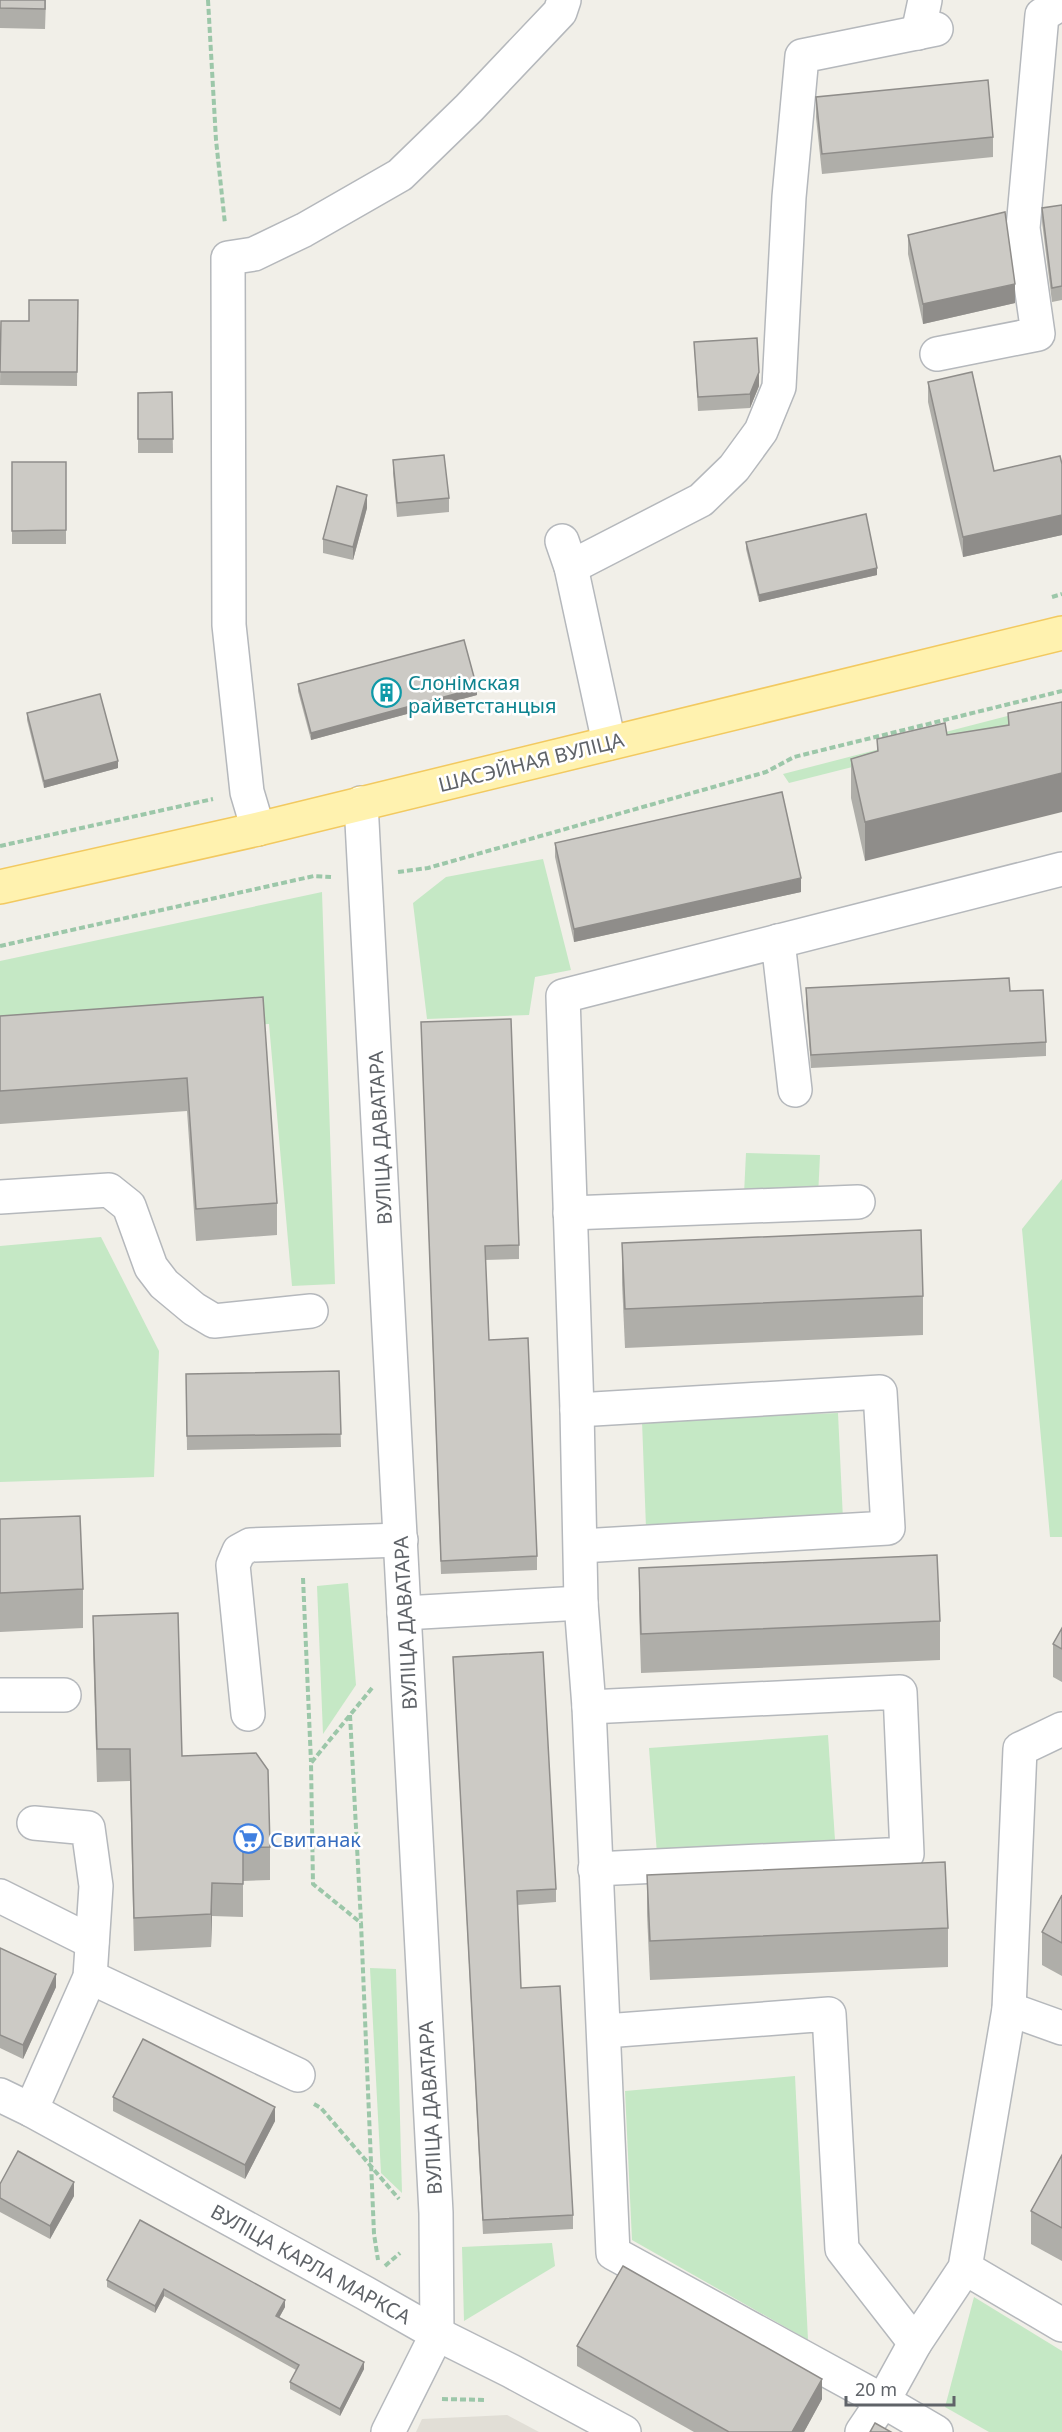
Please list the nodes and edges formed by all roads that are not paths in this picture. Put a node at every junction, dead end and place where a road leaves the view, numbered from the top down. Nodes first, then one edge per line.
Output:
1 (564, 0) edge
2 (1062, 3) edge
3 (926, 21) edge
4 (937, 354) dead end
5 (1062, 633) edge
6 (609, 743) junction
7 (361, 803) junction
8 (258, 829) junction
9 (1062, 869) edge
10 (0, 887) edge
11 (778, 941) junction
12 (795, 1090) dead end
13 (0, 1197) edge
14 (858, 1202) dead end
15 (570, 1213) junction
16 (311, 1311) dead end
17 (578, 1410) junction
18 (401, 1540) junction
19 (581, 1546) junction
20 (581, 1603) junction
21 (404, 1613) junction
22 (0, 1695) edge
23 (64, 1695) dead end
24 (589, 1707) junction
25 (248, 1714) dead end
26 (1062, 1729) edge
27 (34, 1823) dead end
28 (595, 1869) junction
29 (0, 1896) edge
30 (92, 1942) junction
31 (90, 1977) junction
32 (1009, 2009) junction
33 (1062, 2028) edge
34 (604, 2031) junction
35 (304, 2089) road end
36 (0, 2096) edge
37 (31, 2110) junction
38 (965, 2268) junction
39 (1062, 2325) edge
40 (437, 2334) junction
41 (915, 2343) junction
42 (883, 2401) junction
43 (388, 2432) edge
44 (624, 2432) edge
45 (862, 2432) edge
46 (936, 2432) edge

1 - 8 street
2 - 4 street
3 - 6 street
5 - 6 main road, ШАСЭЙНАЯ ВУЛІЦА
6 - 7 main road, ШАСЭЙНАЯ ВУЛІЦА
7 - 8 main road, ШАСЭЙНАЯ ВУЛІЦА
7 - 18 street, ВУЛІЦА ДАВАТАРА
8 - 10 main road, ШАСЭЙНАЯ ВУЛІЦА
9 - 11 street
11 - 12 street
11 - 15 street
13 - 16 street
14 - 15 street
15 - 17 street
17 - 19 street
17 - 19 street
18 - 21 street, ВУЛІЦА ДАВАТАРА
18 - 25 street
19 - 20 street
20 - 21 street
20 - 24 street
21 - 40 street, ВУЛІЦА ДАВАТАРА
22 - 23 street
24 - 28 street
24 - 28 street
26 - 32 street
27 - 30 street
28 - 34 street
29 - 30 street
30 - 31 street
31 - 35 street
31 - 37 street
32 - 33 street
32 - 38 street
34 - 41 street
34 - 42 street
36 - 37 street, ВУЛІЦА КАРЛА МАРКСА
37 - 40 street, ВУЛІЦА КАРЛА МАРКСА
38 - 39 street
38 - 41 street
40 - 43 street, ВУЛІЦА ДАВАТАРА
40 - 44 street, ВУЛІЦА КАРЛА МАРКСА
41 - 42 street
42 - 45 street
42 - 46 street

